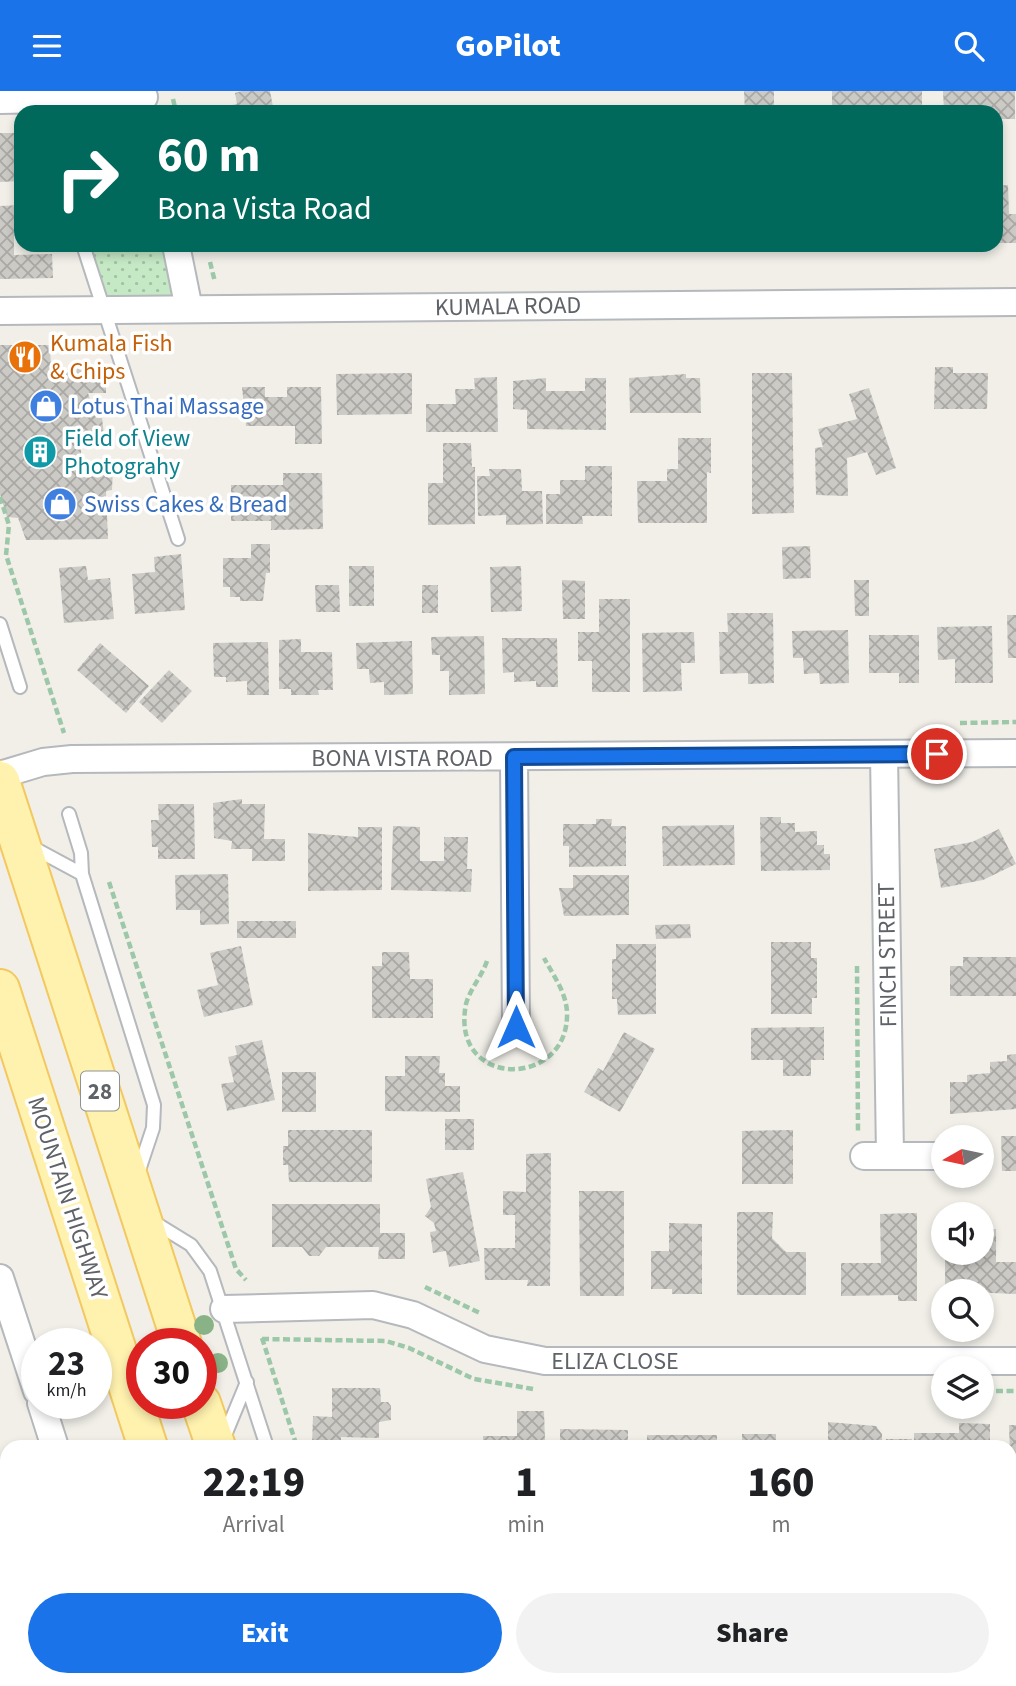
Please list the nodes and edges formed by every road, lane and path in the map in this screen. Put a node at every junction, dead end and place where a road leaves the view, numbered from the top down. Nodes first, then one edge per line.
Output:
1 (0, 100) edge
2 (145, 100) edge
3 (32, 105) edge
4 (56, 105) edge
5 (85, 252) edge
6 (177, 252) edge
7 (1016, 302) edge
8 (189, 309) junction
9 (104, 310) junction
10 (0, 311) edge
11 (0, 497) edge
12 (178, 539) dead end
13 (0, 624) edge
14 (20, 687) dead end
15 (63, 730) dead end
16 (1016, 753) edge
17 (884, 754) junction
18 (514, 757) junction
19 (0, 775) edge
20 (0, 781) edge
21 (69, 814) dead end
22 (18, 839) junction
23 (82, 874) junction
24 (108, 881) dead end
25 (857, 965) dead end
26 (4, 1019) edge
27 (516, 1027) dead end
28 (871, 1153) junction
29 (931, 1156) edge
30 (136, 1202) junction
31 (0, 1278) edge
32 (260, 1280) dead end
33 (412, 1284) dead end
34 (224, 1309) junction
35 (486, 1316) dead end
36 (177, 1328) edge
37 (262, 1339) dead end
38 (21, 1342) edge
39 (1016, 1361) edge
40 (247, 1382) junction
41 (46, 1419) edge
42 (207, 1419) edge
43 (53, 1440) edge
44 (146, 1440) edge
45 (215, 1440) edge
46 (221, 1440) edge
47 (265, 1440) edge
48 (295, 1440) edge

1 - 3 street
2 - 4 street
5 - 9 lane
6 - 8 street
7 - 8 street, KUMALA ROAD
8 - 9 street, KUMALA ROAD
9 - 10 street, KUMALA ROAD
9 - 12 lane
11 - 15 path
13 - 14 lane
16 - 17 street, BONA VISTA ROAD
17 - 18 street, BONA VISTA ROAD
17 - 28 street, FINCH STREET
18 - 19 street, BONA VISTA ROAD
18 - 27 street
20 - 22 main road, 28
21 - 23 lane
22 - 23 lane
22 - 30 main road, 28
23 - 30 lane
24 - 32 path
25 - 28 path
26 - 44 main road, MOUNTAIN HIGHWAY
28 - 29 street
30 - 34 lane
30 - 36 main road, 28
31 - 38 street
33 - 35 path
34 - 39 street, ELIZA CLOSE
34 - 40 lane
37 - 48 path
40 - 46 lane
40 - 47 lane
41 - 43 street
42 - 45 main road

